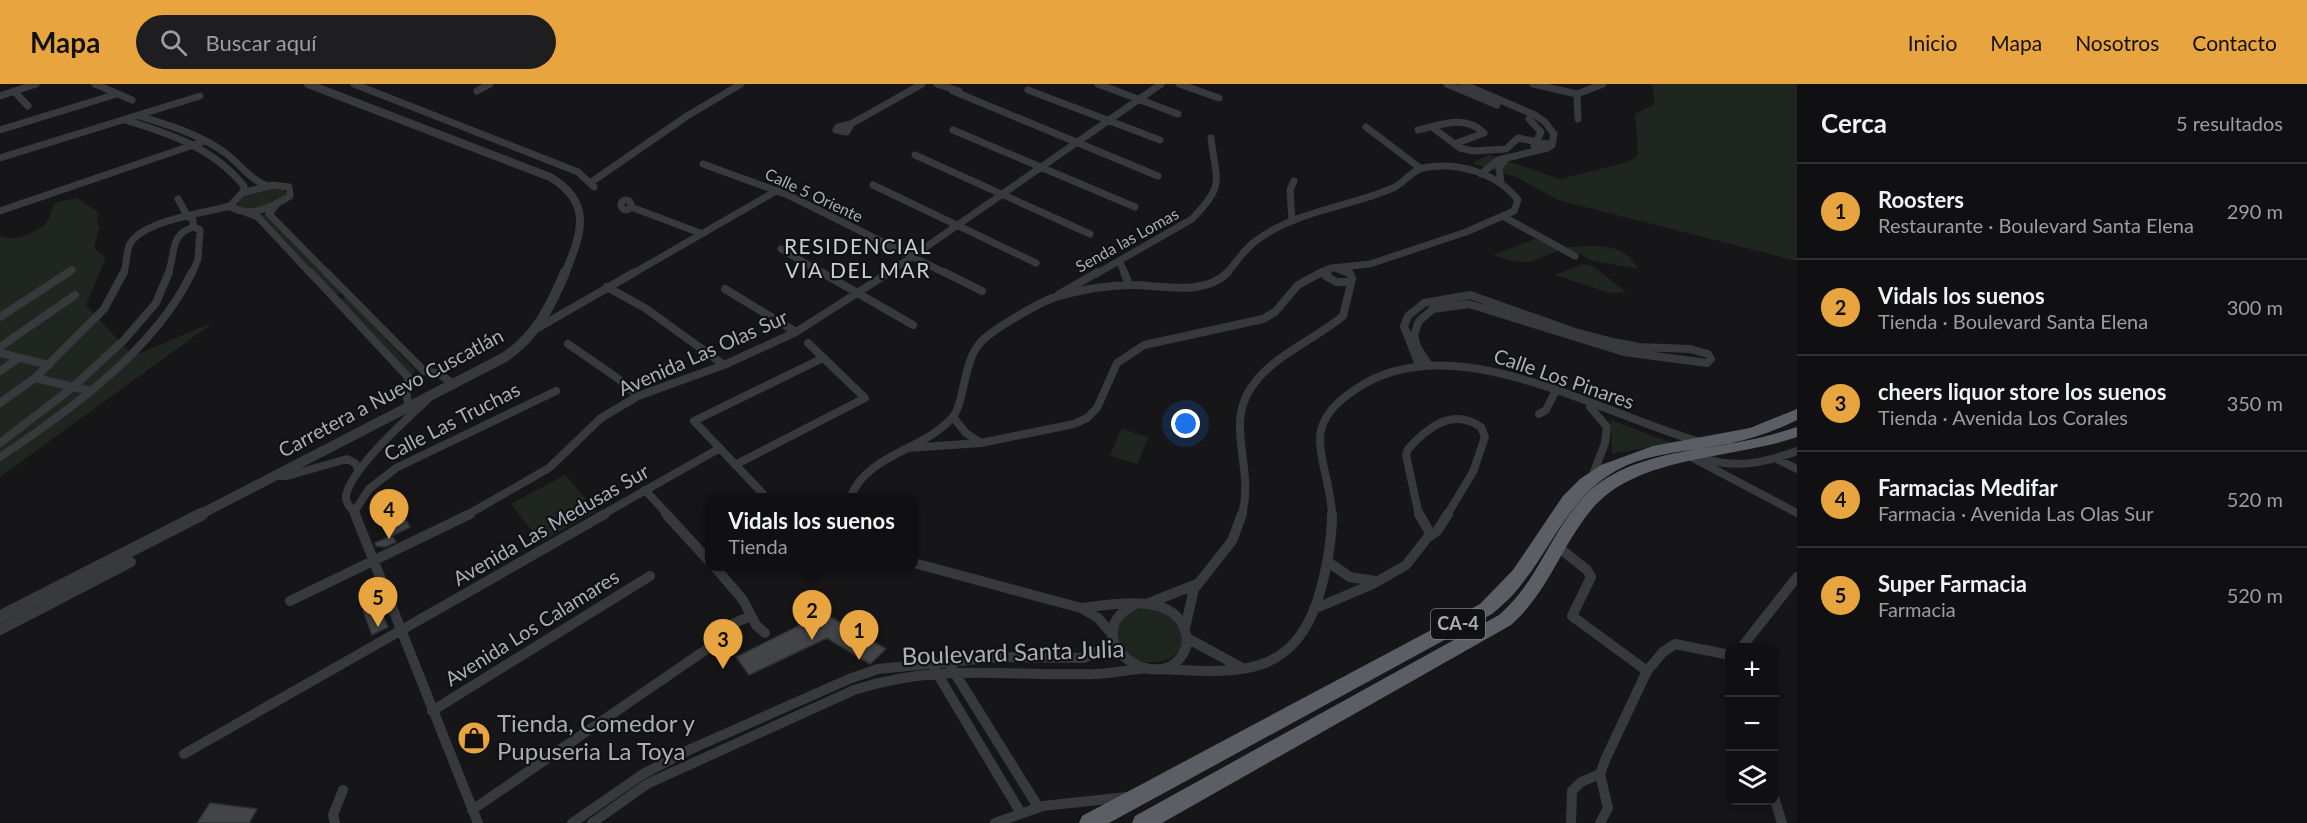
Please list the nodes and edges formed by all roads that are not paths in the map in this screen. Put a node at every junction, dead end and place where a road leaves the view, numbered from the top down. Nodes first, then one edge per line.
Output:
1 (36, 84) edge
2 (94, 84) edge
3 (308, 84) edge
4 (354, 84) edge
5 (490, 84) edge
6 (741, 84) edge
7 (922, 84) edge
8 (937, 84) edge
9 (1098, 84) edge
10 (1161, 84) edge
11 (1179, 84) edge
12 (1447, 84) edge
13 (1463, 84) edge
14 (1533, 84) edge
15 (1603, 84) edge
16 (1028, 90) dead end
17 (14, 91) junction
18 (477, 91) dead end
19 (117, 94) junction
20 (1577, 94) junction
21 (0, 96) edge
22 (200, 96) dead end
23 (1219, 98) dead end
24 (1140, 99) junction
25 (132, 100) dead end
26 (28, 106) dead end
27 (1178, 114) dead end
28 (139, 116) junction
29 (1578, 119) dead end
30 (125, 120) junction
31 (1110, 120) junction
32 (851, 124) dead end
33 (1366, 127) dead end
34 (1432, 128) junction
35 (0, 130) edge
36 (953, 130) dead end
37 (1418, 130) dead end
38 (1211, 138) dead end
39 (1160, 140) dead end
40 (197, 141) junction
41 (1079, 141) junction
42 (1537, 141) junction
43 (1457, 143) junction
44 (1552, 145) junction
45 (1530, 152) junction
46 (915, 155) dead end
47 (0, 158) edge
48 (1506, 159) junction
49 (703, 164) dead end
50 (1042, 168) junction
51 (1420, 168) junction
52 (1481, 174) junction
53 (1158, 176) dead end
54 (1294, 181) dead end
55 (1501, 183) junction
56 (873, 185) dead end
57 (268, 186) junction
58 (778, 190) junction
59 (243, 193) junction
60 (1005, 194) junction
61 (178, 199) dead end
62 (276, 205) junction
63 (0, 206) edge
64 (230, 206) junction
65 (631, 207) dead end
66 (1135, 207) dead end
67 (1290, 209) junction
68 (0, 211) edge
69 (247, 213) junction
70 (1312, 215) junction
71 (190, 216) junction
72 (1504, 217) junction
73 (179, 219) junction
74 (1292, 221) junction
75 (960, 224) junction
76 (194, 227) junction
77 (183, 230) junction
78 (700, 234) junction
79 (1090, 234) dead end
80 (781, 249) dead end
81 (912, 256) junction
82 (1575, 256) dead end
83 (1036, 262) dead end
84 (1120, 262) junction
85 (1370, 264) junction
86 (1331, 268) junction
87 (72, 270) dead end
88 (1308, 279) junction
89 (1352, 279) junction
90 (1334, 281) junction
91 (1129, 285) junction
92 (607, 288) junction
93 (725, 289) dead end
94 (982, 291) dead end
95 (347, 292) junction
96 (75, 295) dead end
97 (856, 295) junction
98 (1348, 295) junction
99 (1057, 296) junction
100 (333, 298) junction
101 (156, 303) junction
102 (175, 303) junction
103 (0, 317) edge
104 (913, 325) dead end
105 (536, 329) junction
106 (796, 332) junction
107 (568, 344) dead end
108 (808, 344) dead end
109 (0, 347) edge
110 (0, 353) edge
111 (19, 358) junction
112 (823, 358) junction
113 (49, 365) junction
114 (724, 365) junction
115 (1424, 365) junction
116 (0, 371) edge
117 (424, 371) junction
118 (35, 378) junction
119 (409, 378) junction
120 (454, 385) junction
121 (73, 387) junction
122 (91, 391) junction
123 (556, 391) dead end
124 (1555, 392) junction
125 (432, 396) junction
126 (638, 396) junction
127 (0, 403) edge
128 (1588, 405) junction
129 (408, 407) junction
130 (1539, 414) dead end
131 (1797, 414) edge
132 (953, 417) junction
133 (1797, 432) edge
134 (981, 442) junction
135 (0, 443) edge
136 (720, 448) junction
137 (906, 448) junction
138 (1797, 451) edge
139 (1698, 452) junction
140 (0, 457) edge
141 (1777, 459) junction
142 (735, 465) junction
143 (1735, 465) junction
144 (1797, 469) edge
145 (359, 470) junction
146 (274, 476) junction
147 (1591, 480) junction
148 (1738, 482) junction
149 (645, 490) junction
150 (762, 493) edge
151 (852, 493) edge
152 (354, 512) junction
153 (1797, 513) edge
154 (1430, 533) junction
155 (1558, 547) junction
156 (705, 556) edge
157 (131, 562) dead end
158 (374, 562) junction
159 (1328, 562) junction
160 (918, 564) edge
161 (718, 571) edge
162 (650, 576) dead end
163 (1797, 577) edge
164 (1377, 581) junction
165 (1197, 584) junction
166 (290, 601) dead end
167 (1141, 604) junction
168 (1081, 608) junction
169 (1314, 609) junction
170 (751, 616) junction
171 (0, 617) edge
172 (0, 630) edge
173 (400, 633) junction
174 (765, 633) dead end
175 (1187, 634) junction
176 (1113, 638) junction
177 (1745, 643) edge
178 (1725, 654) edge
179 (946, 660) junction
180 (934, 667) junction
181 (1146, 668) junction
182 (1242, 668) junction
183 (1159, 669) junction
184 (954, 671) junction
185 (1647, 671) junction
186 (432, 711) junction
187 (184, 754) dead end
188 (1600, 774) junction
189 (343, 790) dead end
190 (1142, 796) junction
191 (1037, 805) junction
192 (1776, 805) edge
193 (472, 810) junction
194 (1019, 810) junction
195 (335, 823) edge
196 (478, 823) edge
197 (572, 823) edge
198 (591, 823) edge
199 (995, 823) edge
200 (1089, 823) edge
201 (1142, 823) edge
202 (1571, 823) edge
203 (1600, 823) edge
204 (1782, 823) edge

1 - 17 street
2 - 19 street
3 - 105 street, Carretera a Nuevo Cuscatlán
4 - 6 street
5 - 18 street
7 - 32 street
8 - 41 street
9 - 24 street
10 - 24 street, Avenida Las Olas Sur
11 - 23 street
12 - 42 street
13 - 44 street
14 - 20 street
15 - 20 street
16 - 31 street
17 - 21 street
17 - 26 street
19 - 25 street
19 - 35 street
20 - 29 street
22 - 28 street
24 - 27 street
24 - 31 street, Avenida Las Olas Sur
28 - 30 street
28 - 40 street
30 - 40 street
30 - 47 street
31 - 39 street
31 - 41 street, Avenida Las Olas Sur
33 - 51 street
34 - 37 street
34 - 43 street
34 - 43 street
36 - 50 street
38 - 84 street, Senda las Lomas
40 - 57 street
40 - 59 street
40 - 63 street
40 - 68 street
41 - 50 street, Avenida Las Olas Sur
41 - 53 street
42 - 43 street
42 - 44 street
42 - 45 street
44 - 45 street
45 - 48 street
46 - 60 street
48 - 52 street
48 - 55 street
49 - 58 street, Calle 5 Oriente
50 - 60 street, Avenida Las Olas Sur
50 - 66 street
51 - 52 street
51 - 70 street
52 - 55 street
54 - 67 street
55 - 72 street
56 - 75 street
57 - 59 street
57 - 62 street
58 - 78 street
58 - 81 street, Calle 5 Oriente
59 - 64 street
60 - 75 street, Avenida Las Olas Sur
60 - 79 street
61 - 71 street
62 - 69 street
62 - 95 street
64 - 69 street
64 - 71 street
65 - 78 street
67 - 70 street
67 - 74 street
69 - 100 street
70 - 74 street
71 - 73 street
71 - 76 street
72 - 82 street
72 - 85 street
73 - 77 street
73 - 113 street
74 - 91 street
75 - 81 street, Avenida Las Olas Sur
75 - 83 street
76 - 77 street
76 - 102 street
77 - 101 street
78 - 92 street
80 - 97 street
81 - 94 street, Calle 5 Oriente
81 - 97 street, Avenida Las Olas Sur
84 - 91 street
84 - 99 street, Senda las Lomas
85 - 86 street
85 - 89 street
86 - 88 street
86 - 89 street
86 - 90 street
87 - 103 street
88 - 90 street
88 - 134 street
89 - 90 street
89 - 98 street
90 - 98 street
91 - 99 street
92 - 105 street
92 - 114 street
93 - 106 street
95 - 100 street
95 - 117 street
96 - 109 street
97 - 104 street
97 - 106 street, Avenida Las Olas Sur
98 - 165 street
99 - 132 street, Senda las Lomas
100 - 119 street
101 - 102 street
101 - 121 street
102 - 122 street
105 - 120 street, Carretera a Nuevo Cuscatlán
106 - 114 street, Avenida Las Olas Sur
107 - 126 street
108 - 112 street
110 - 111 street
111 - 113 street
111 - 116 street
112 - 136 street
112 - 142 street
113 - 118 street
114 - 126 street, Avenida Las Olas Sur
115 - 115 street
115 - 124 street, Calle Los Pinares
115 - 159 street, Calle Los Pinares
117 - 119 street
117 - 120 street
118 - 121 street
118 - 127 street
119 - 129 street
120 - 125 street, Carretera a Nuevo Cuscatlán
121 - 122 street
121 - 135 street
122 - 140 street
123 - 152 street, Calle Las Truchas
124 - 128 street, Calle Los Pinares
124 - 130 street
125 - 129 street, Carretera a Nuevo Cuscatlán
125 - 145 street
126 - 158 street, Avenida Las Olas Sur
128 - 139 street, Calle Los Pinares
128 - 147 street
129 - 146 street, Carretera a Nuevo Cuscatlán
131 - 139 highway, CA-4
132 - 134 street
132 - 137 street
133 - 139 highway, CA-4
134 - 137 street
136 - 142 street
136 - 149 street, Avenida Las Medusas Sur
137 - 151 street
138 - 141 street
139 - 143 street
139 - 147 highway, CA-4
139 - 148 street
139 - 155 highway, CA-4
141 - 143 street
141 - 144 street
142 - 150 street
143 - 148 street
145 - 146 street
145 - 152 street
146 - 171 street, Carretera a Nuevo Cuscatlán
147 - 190 highway, CA-4
148 - 153 street
149 - 156 street
149 - 173 street, Avenida Las Medusas Sur
152 - 158 street
154 - 154 street
154 - 164 street
155 - 185 street
155 - 201 highway, CA-4
157 - 172 street
158 - 166 street, Avenida Las Olas Sur
158 - 173 street
159 - 164 street
159 - 169 street, Calle Los Pinares
160 - 168 street
161 - 170 street
162 - 186 street, Avenida Los Calamares
163 - 177 street
164 - 169 street
165 - 167 street
165 - 175 street
167 - 168 street
167 - 175 street
167 - 176 street
168 - 176 street
169 - 182 street, Calle Los Pinares
170 - 174 street
170 - 193 street
173 - 186 street
173 - 187 street, Avenida Las Medusas Sur
175 - 182 street
175 - 183 street
176 - 179 street
176 - 181 street
178 - 185 street
179 - 180 street
179 - 184 street
180 - 184 street, Boulevard Santa Julia
180 - 194 street
180 - 197 street
180 - 198 street, Boulevard Santa Julia
181 - 183 street
181 - 184 street, Boulevard Santa Julia
182 - 183 street, Calle Los Pinares
184 - 191 street
185 - 188 street
186 - 193 street
188 - 202 street
188 - 203 street
189 - 195 street
190 - 191 street
190 - 200 highway, CA-4
191 - 194 street
192 - 204 street
193 - 196 street
194 - 199 street

